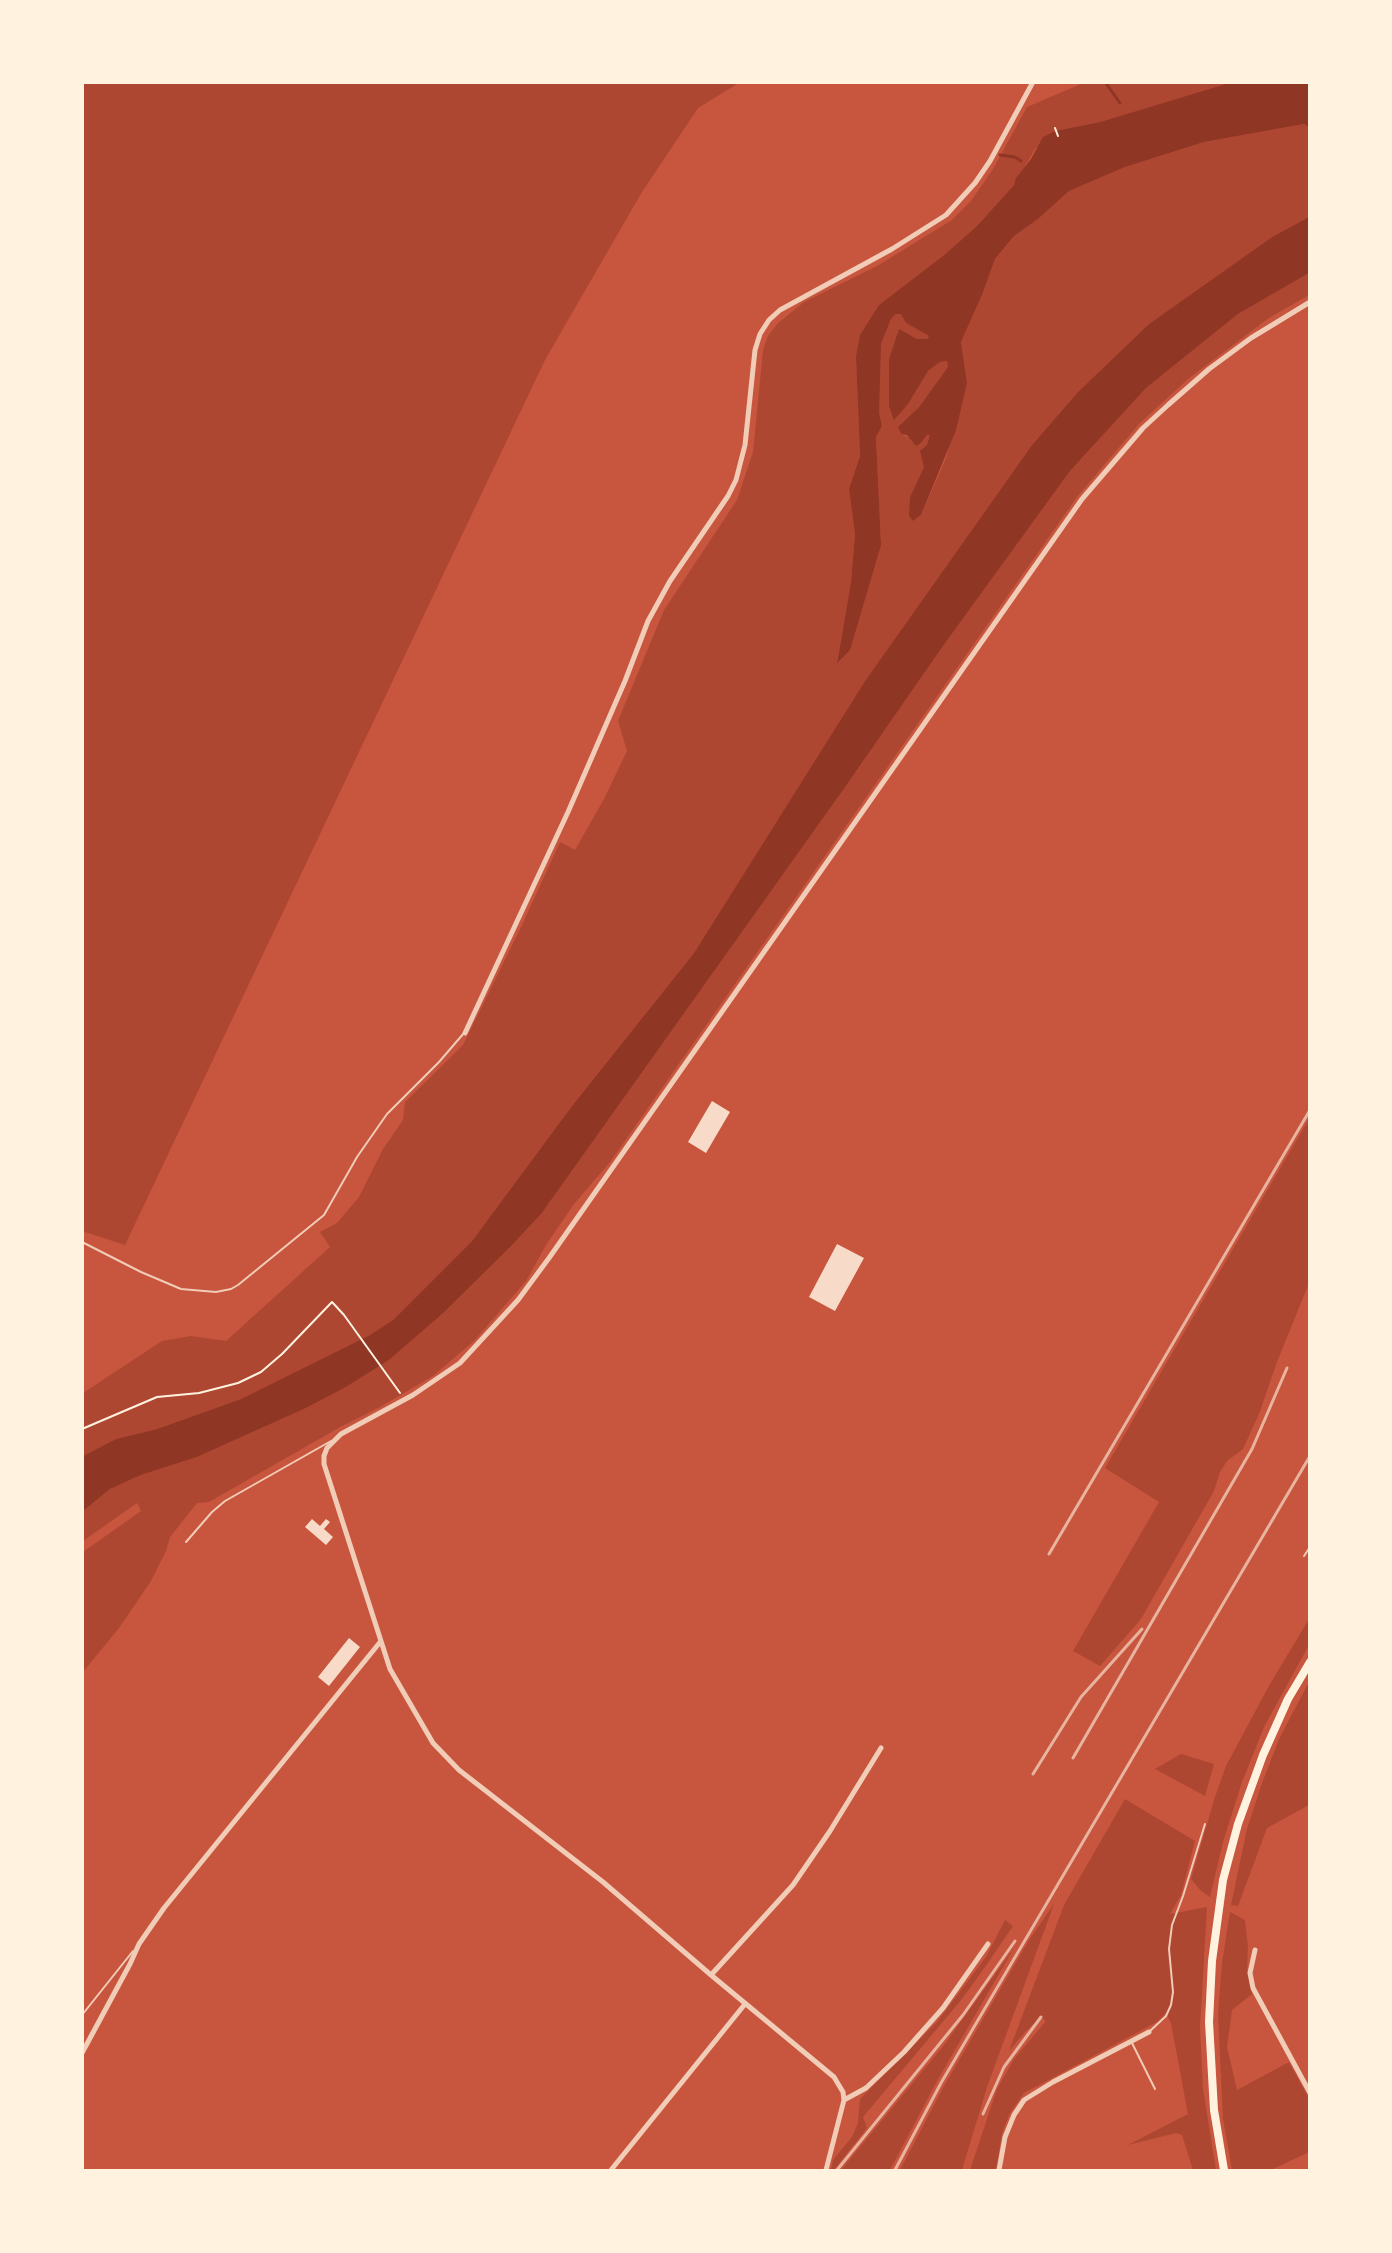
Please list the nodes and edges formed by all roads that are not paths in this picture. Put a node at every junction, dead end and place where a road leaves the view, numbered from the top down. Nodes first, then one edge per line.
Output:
1 (1033, 82) edge
2 (1310, 302) edge
3 (465, 1033) joint
4 (82, 1242) edge
5 (334, 1440) junction
6 (186, 1542) dead end
7 (1310, 1547) edge
8 (1304, 1556) dead end
9 (381, 1641) junction
10 (1310, 1662) edge
11 (881, 1748) dead end
12 (1205, 1824) dead end
13 (139, 1944) junction
14 (988, 1944) dead end
15 (1255, 1950) dead end
16 (711, 1975) junction
17 (746, 2004) junction
18 (82, 2015) edge
19 (1149, 2032) joint
20 (1131, 2041) junction
21 (82, 2052) edge
22 (1155, 2090) dead end
23 (1310, 2093) edge
24 (844, 2100) junction
25 (611, 2170) edge
26 (826, 2170) edge
27 (999, 2170) edge
28 (1224, 2170) edge

1 - 3 street
2 - 5 street
3 - 4 lane
5 - 6 lane
5 - 9 street
7 - 8 lane
9 - 13 street
9 - 16 street
10 - 28 main road
11 - 16 street
12 - 19 lane
13 - 18 lane
13 - 21 street
14 - 24 street
15 - 23 street
16 - 17 street
17 - 24 street
17 - 25 street
19 - 20 street
20 - 22 lane
20 - 27 street
24 - 26 street

